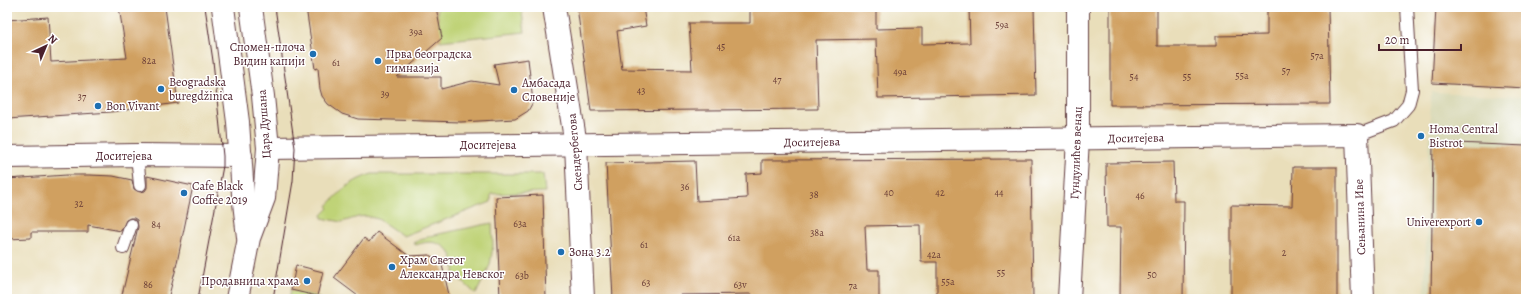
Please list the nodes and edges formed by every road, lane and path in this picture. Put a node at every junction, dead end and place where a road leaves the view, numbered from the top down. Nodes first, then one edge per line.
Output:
1 (223, 7) edge
2 (251, 7) edge
3 (554, 7) edge
4 (1078, 7) edge
5 (1407, 7) edge
6 (1357, 135) junction
7 (1078, 138) junction
8 (576, 145) junction
9 (268, 148) junction
10 (137, 155) junction
11 (241, 156) junction
12 (7, 157) edge
13 (140, 185) dead end
14 (131, 225) dead end
15 (249, 238) junction
16 (123, 248) dead end
17 (237, 299) edge
18 (584, 299) edge
19 (1069, 299) edge
20 (1363, 299) edge

1 - 11 street, Цара Душана
2 - 9 street, Цара Душана
3 - 8 street, Скендербегова
4 - 7 street, Гундулићев венац
5 - 6 lane
6 - 7 street, Доситејева
6 - 20 street, Сењанина Иве
7 - 8 street, Доситејева
7 - 19 street, Гундулићев венац
8 - 9 street, Доситејева
8 - 18 street, Скендербегова
9 - 15 street, Цара Душана
10 - 11 street, Доситејева
10 - 12 street, Доситејева
10 - 13 lane
11 - 15 street, Цара Душана
14 - 16 lane
15 - 17 street, Цара Душана

